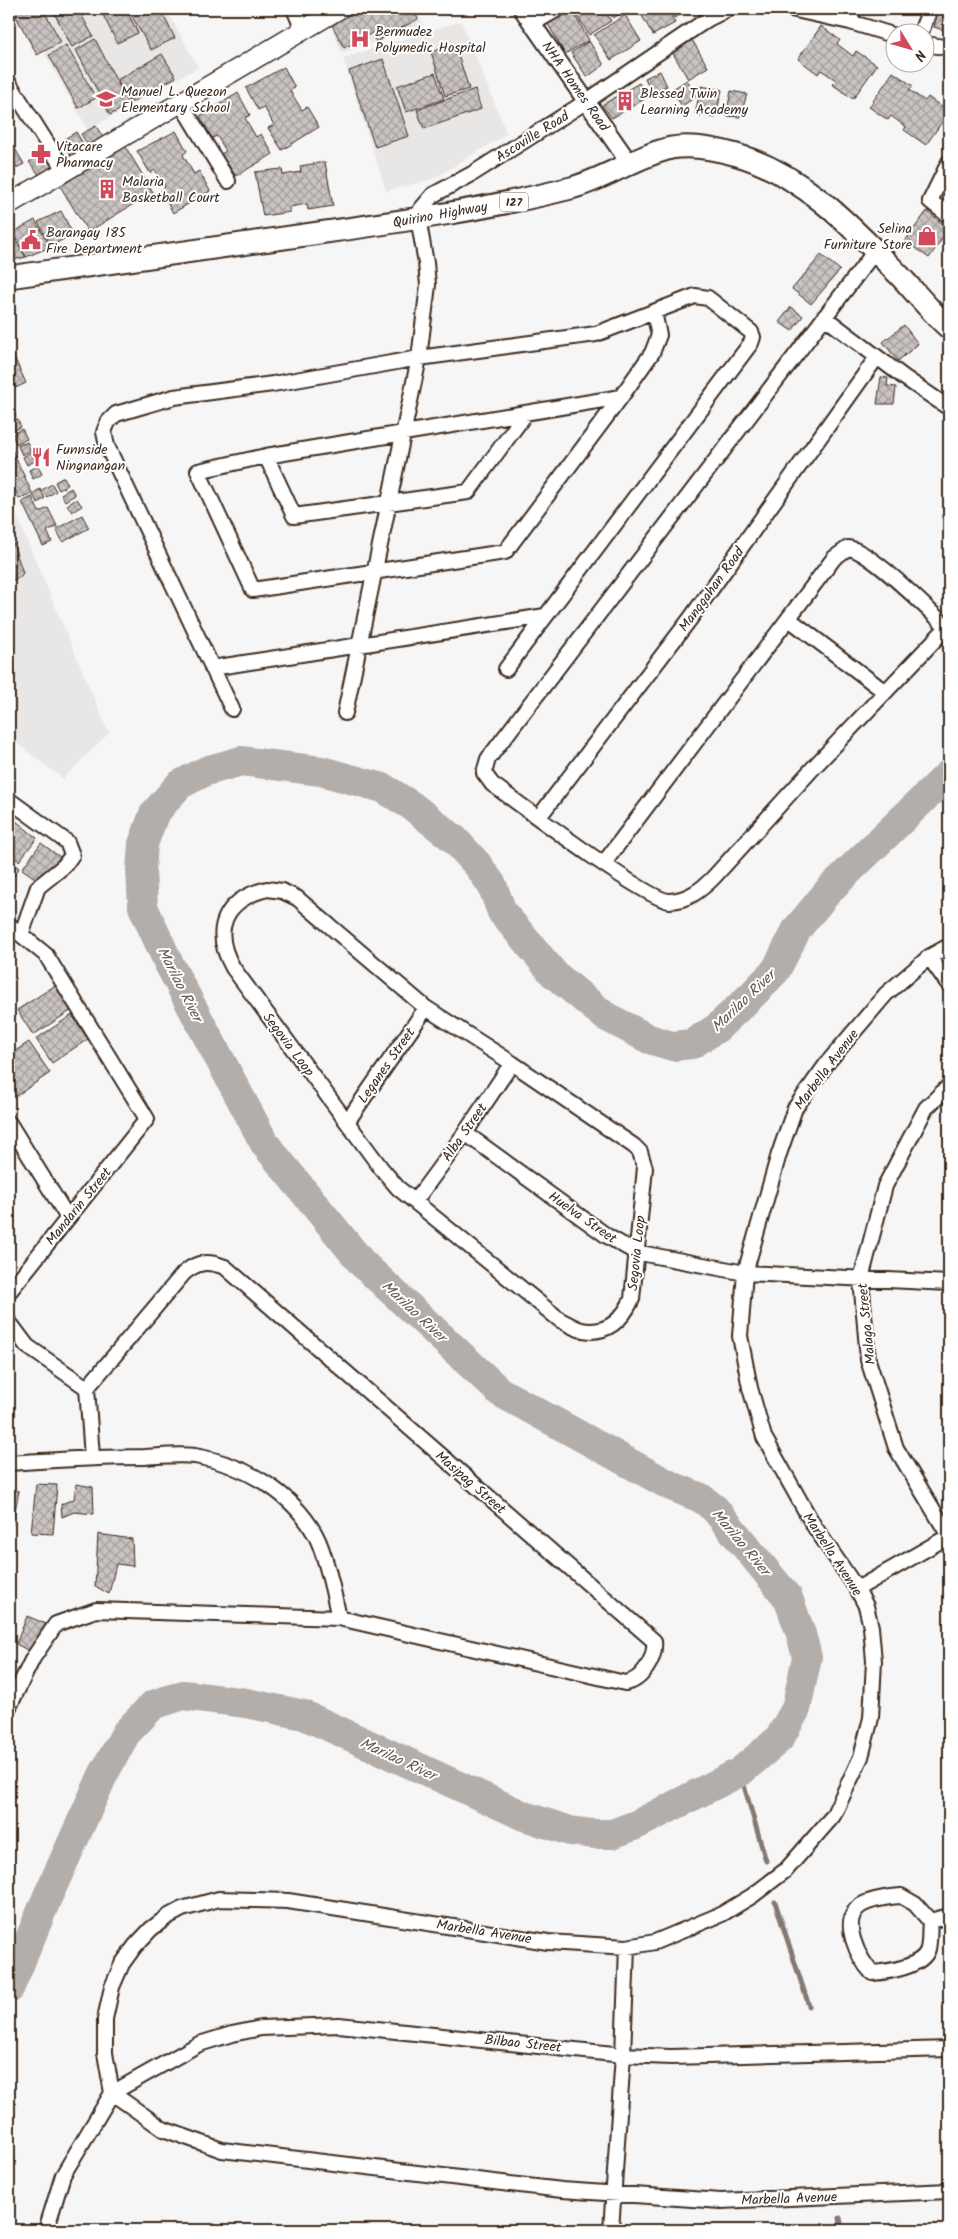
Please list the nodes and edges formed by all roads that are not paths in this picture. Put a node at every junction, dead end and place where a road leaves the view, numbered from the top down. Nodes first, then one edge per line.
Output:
1 (294, 9) edge
2 (339, 9) edge
3 (522, 9) edge
4 (558, 9) edge
5 (728, 9) edge
6 (791, 9) edge
7 (930, 9) edge
8 (851, 15) edge
9 (925, 22) edge
10 (532, 24) junction
11 (303, 30) junction
12 (886, 31) edge
13 (936, 46) edge
14 (949, 48) edge
15 (9, 83) edge
16 (587, 101) junction
17 (180, 102) junction
18 (949, 162) edge
19 (630, 164) junction
20 (64, 170) junction
21 (228, 181) dead end
22 (9, 204) edge
23 (949, 216) edge
24 (418, 218) junction
25 (875, 251) junction
26 (9, 277) edge
27 (654, 312) junction
28 (824, 317) junction
29 (949, 328) edge
30 (877, 357) junction
31 (419, 358) junction
32 (621, 397) junction
33 (949, 408) edge
34 (526, 413) junction
35 (404, 432) junction
36 (266, 456) junction
37 (390, 503) junction
38 (375, 572) junction
39 (545, 616) junction
40 (789, 619) junction
41 (948, 626) edge
42 (359, 645) junction
43 (212, 668) junction
44 (506, 668) dead end
45 (885, 692) junction
46 (232, 709) dead end
47 (345, 713) dead end
48 (9, 800) edge
49 (539, 817) junction
50 (604, 863) junction
51 (9, 925) edge
52 (21, 935) junction
53 (949, 946) edge
54 (929, 957) junction
55 (949, 984) edge
56 (426, 1008) junction
57 (512, 1063) junction
58 (949, 1086) edge
59 (347, 1122) junction
60 (9, 1124) edge
61 (465, 1133) junction
62 (415, 1201) junction
63 (68, 1218) junction
64 (635, 1252) junction
65 (745, 1273) junction
66 (861, 1278) junction
67 (949, 1283) edge
68 (9, 1292) edge
69 (9, 1322) edge
70 (87, 1388) junction
71 (92, 1457) junction
72 (9, 1463) edge
73 (949, 1536) edge
74 (857, 1589) junction
75 (339, 1618) junction
76 (9, 1707) edge
77 (949, 1916) edge
78 (930, 1921) junction
79 (627, 1947) junction
80 (949, 2049) edge
81 (623, 2055) junction
82 (112, 2093) junction
83 (949, 2191) edge
84 (614, 2194) junction
85 (46, 2230) edge
86 (611, 2230) edge

1 - 11 street
2 - 11 main road
3 - 10 street, NHA Homes Road
4 - 10 street
5 - 16 street, Ascoville Road
6 - 8 street
7 - 9 street
8 - 12 street
10 - 16 street, NHA Homes Road
11 - 17 main road
13 - 14 street
15 - 20 street
16 - 19 street, NHA Homes Road
16 - 24 street, Ascoville Road
17 - 20 main road
17 - 21 street
18 - 23 street
19 - 24 main road, Quirino Highway / 127
19 - 25 main road, Quirino Highway / 127
20 - 22 main road
24 - 26 main road, Quirino Highway / 127
24 - 31 street
25 - 28 street
25 - 29 main road, Quirino Highway / 127
27 - 31 street
27 - 32 street
27 - 39 street
28 - 30 street
28 - 49 street
30 - 33 street
30 - 49 street, Manggahan Road
31 - 35 street
31 - 43 street
32 - 34 street
32 - 38 street
34 - 35 street
34 - 37 street
35 - 36 street
35 - 37 street
36 - 37 street
36 - 38 street
37 - 38 street
38 - 42 street
39 - 42 street
39 - 44 street
40 - 41 street
40 - 45 street
40 - 50 street
41 - 45 street
42 - 43 street
42 - 47 street
43 - 46 street
45 - 50 street
48 - 52 street
49 - 50 street
51 - 52 street
52 - 63 street, Mandarin Street
53 - 54 street, Marbella Avenue
54 - 55 street
54 - 65 street, Marbella Avenue
56 - 57 street, Segovia Loop
56 - 59 street, Leganes Street
56 - 59 street, Segovia Loop
57 - 61 street, Alba Street
57 - 64 street, Segovia Loop
58 - 66 street, Malaga Street
59 - 62 street, Segovia Loop
60 - 63 street
61 - 62 street, Alba Street
61 - 64 street, Huelva Street
62 - 64 street, Segovia Loop
63 - 68 street, Mandarin Street
64 - 65 street, Huelva Street
65 - 66 street, Huelva Street
65 - 74 street, Marbella Avenue
66 - 67 street, Huelva Street
66 - 73 street, Malaga Street
69 - 70 street
70 - 71 street
70 - 75 street, Masipag Street
71 - 72 street
71 - 75 street
73 - 74 street
74 - 79 street, Marbella Avenue
75 - 76 street
77 - 78 street
78 - 78 street
79 - 81 street
79 - 82 street, Marbella Avenue
80 - 81 street, Bilbao Street
81 - 82 street, Bilbao Street
81 - 84 street
82 - 84 street, Marbella Avenue
82 - 85 street
83 - 84 street, Marbella Avenue
84 - 86 street

